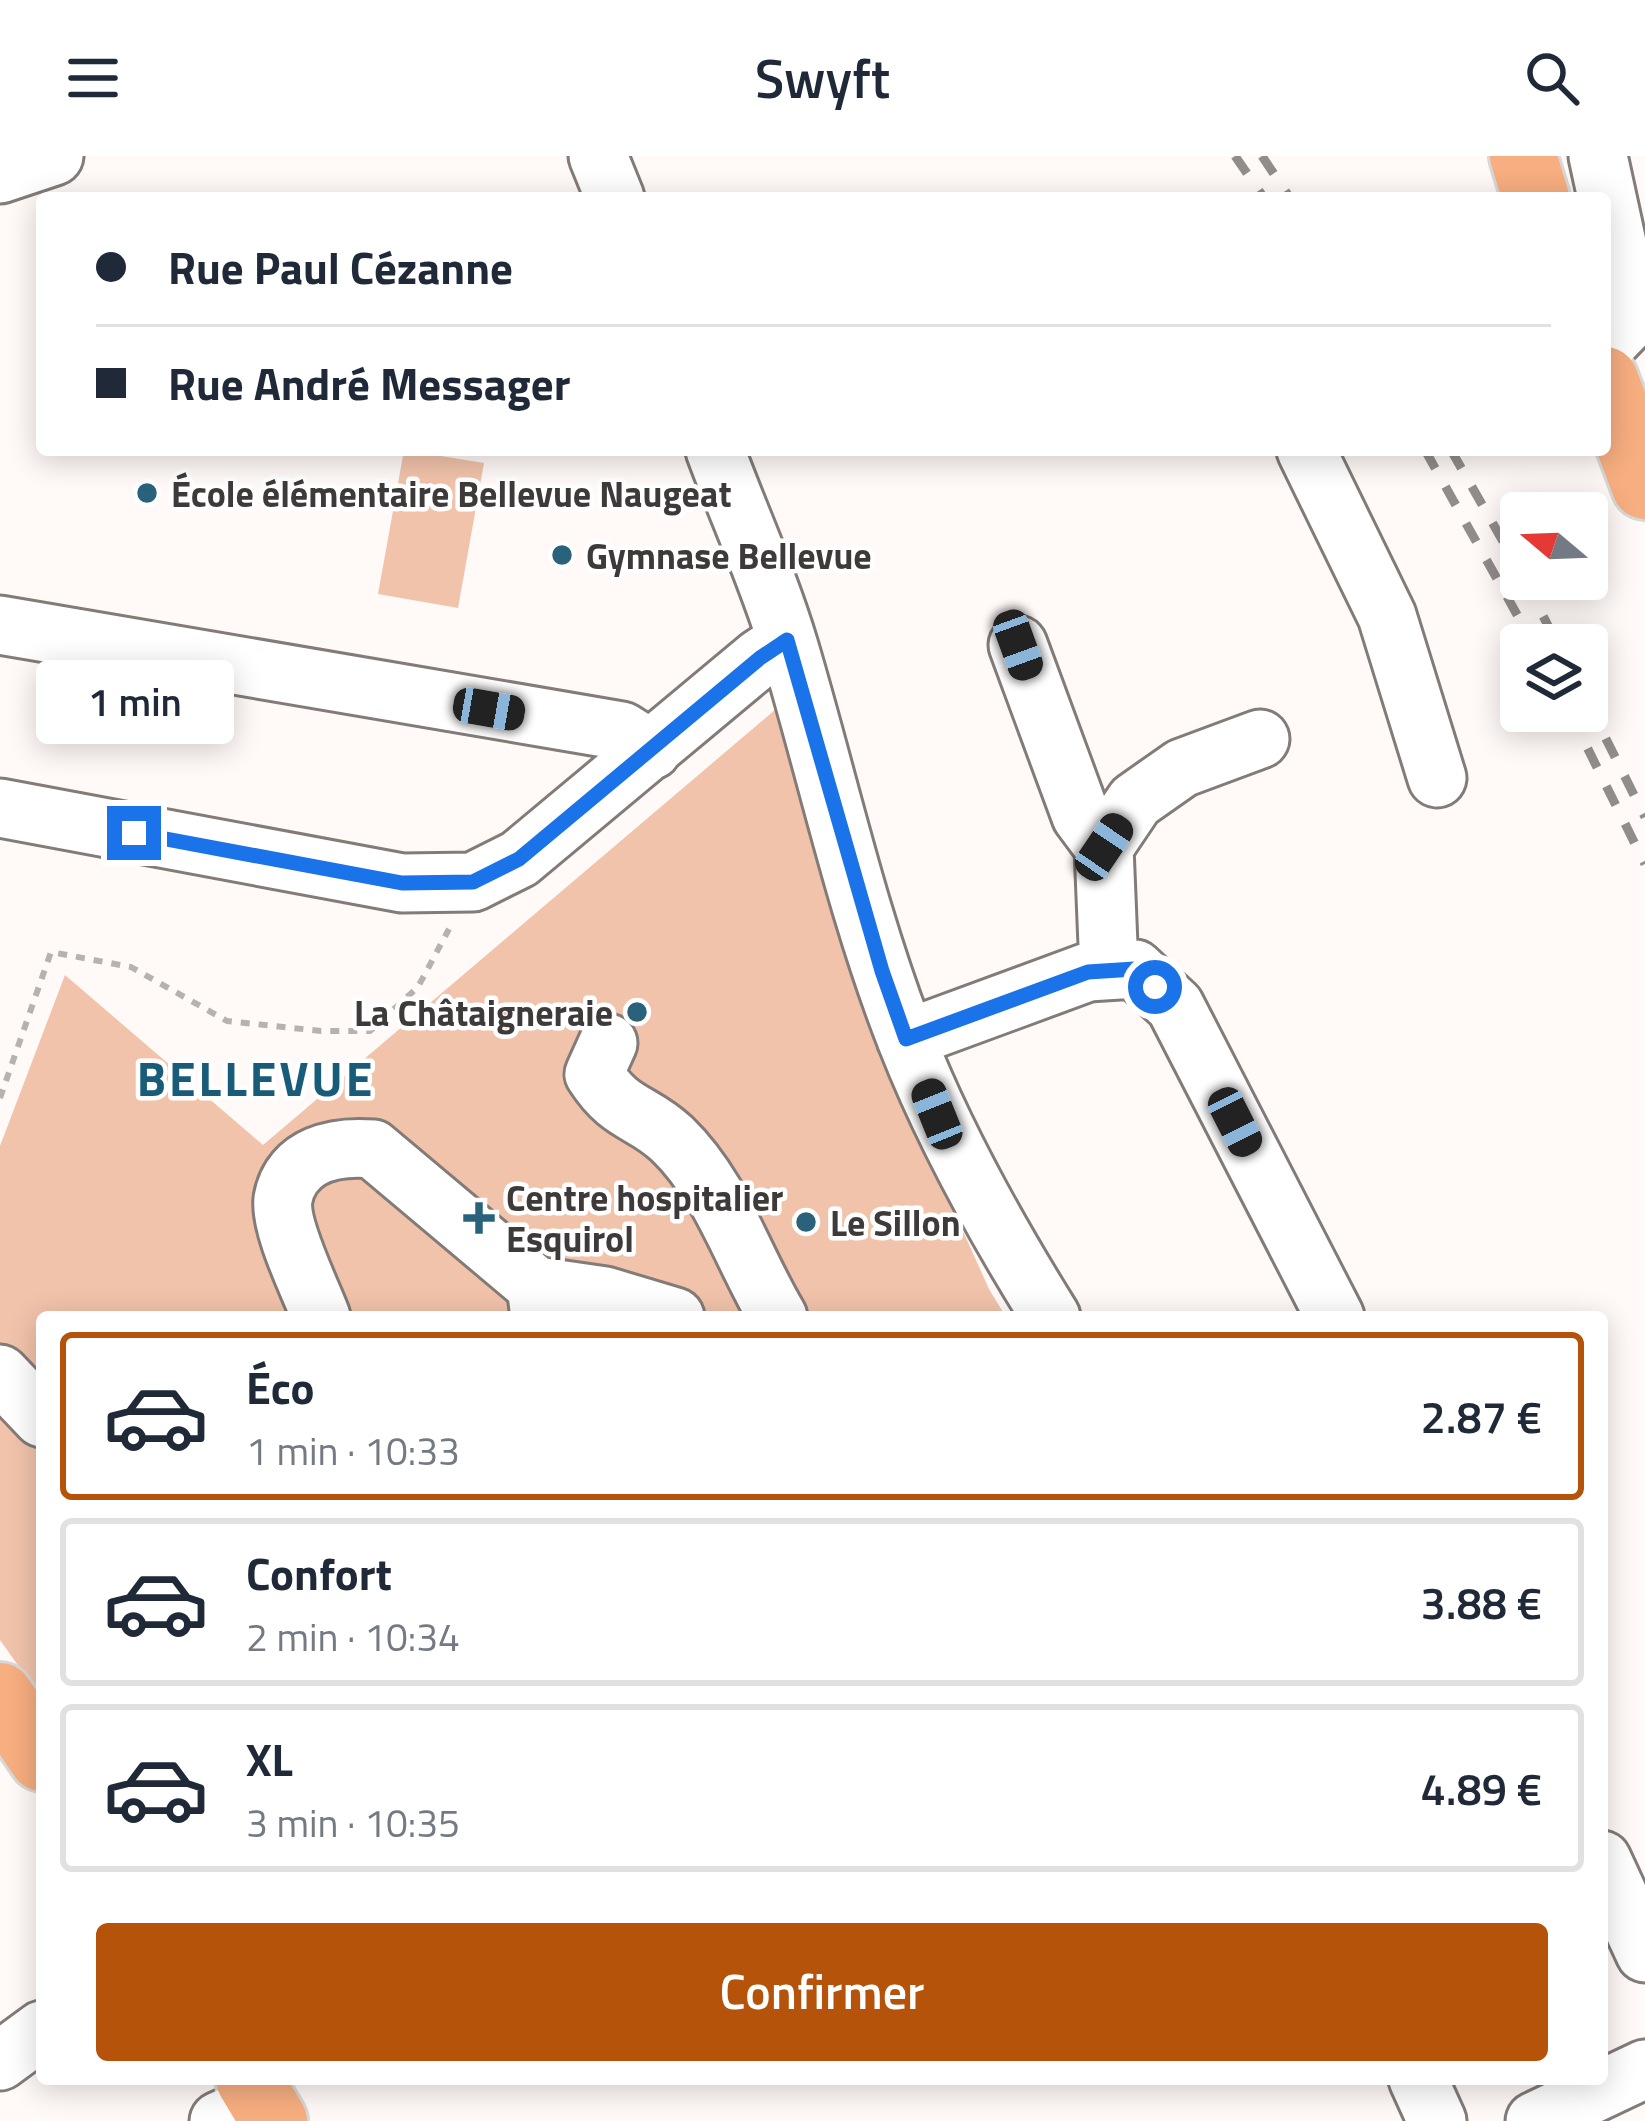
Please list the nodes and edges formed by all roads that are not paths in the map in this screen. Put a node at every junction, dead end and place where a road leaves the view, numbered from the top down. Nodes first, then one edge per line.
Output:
1 (54, 156) edge
2 (598, 156) edge
3 (1522, 156) edge
4 (0, 173) edge
5 (613, 192) edge
6 (1534, 192) edge
7 (1611, 216) edge
8 (1611, 340) edge
9 (1611, 396) edge
10 (717, 456) edge
11 (1309, 456) edge
12 (1645, 486) edge
13 (0, 625) edge
14 (787, 640) junction
15 (1018, 645) dead end
16 (1260, 739) dead end
17 (652, 750) junction
18 (1437, 778) dead end
19 (0, 808) edge
20 (1104, 847) junction
21 (1109, 970) junction
22 (906, 1039) junction
23 (608, 1043) dead end
24 (538, 1301) edge
25 (319, 1311) edge
26 (655, 1311) edge
27 (775, 1311) edge
28 (1047, 1311) edge
29 (1332, 1311) edge
30 (0, 1374) edge
31 (36, 1412) edge
32 (0, 1696) edge
33 (36, 1749) edge
34 (1608, 1873) edge
35 (1645, 1953) edge
36 (36, 2034) edge
37 (0, 2061) edge
38 (1645, 2069) edge
39 (1421, 2085) edge
40 (1437, 2121) edge
41 (1535, 2121) edge

1 - 4 street
2 - 5 street
3 - 6 main road
7 - 8 street
9 - 12 main road
10 - 14 street
11 - 18 street
13 - 17 street
14 - 17 street
14 - 22 street
15 - 20 street
16 - 20 street
17 - 19 street
20 - 21 street
21 - 22 street
21 - 29 street
22 - 28 street
23 - 27 street
24 - 25 street
24 - 26 street
30 - 31 street
32 - 33 main road
34 - 35 street
36 - 37 street
38 - 41 street
39 - 40 street

